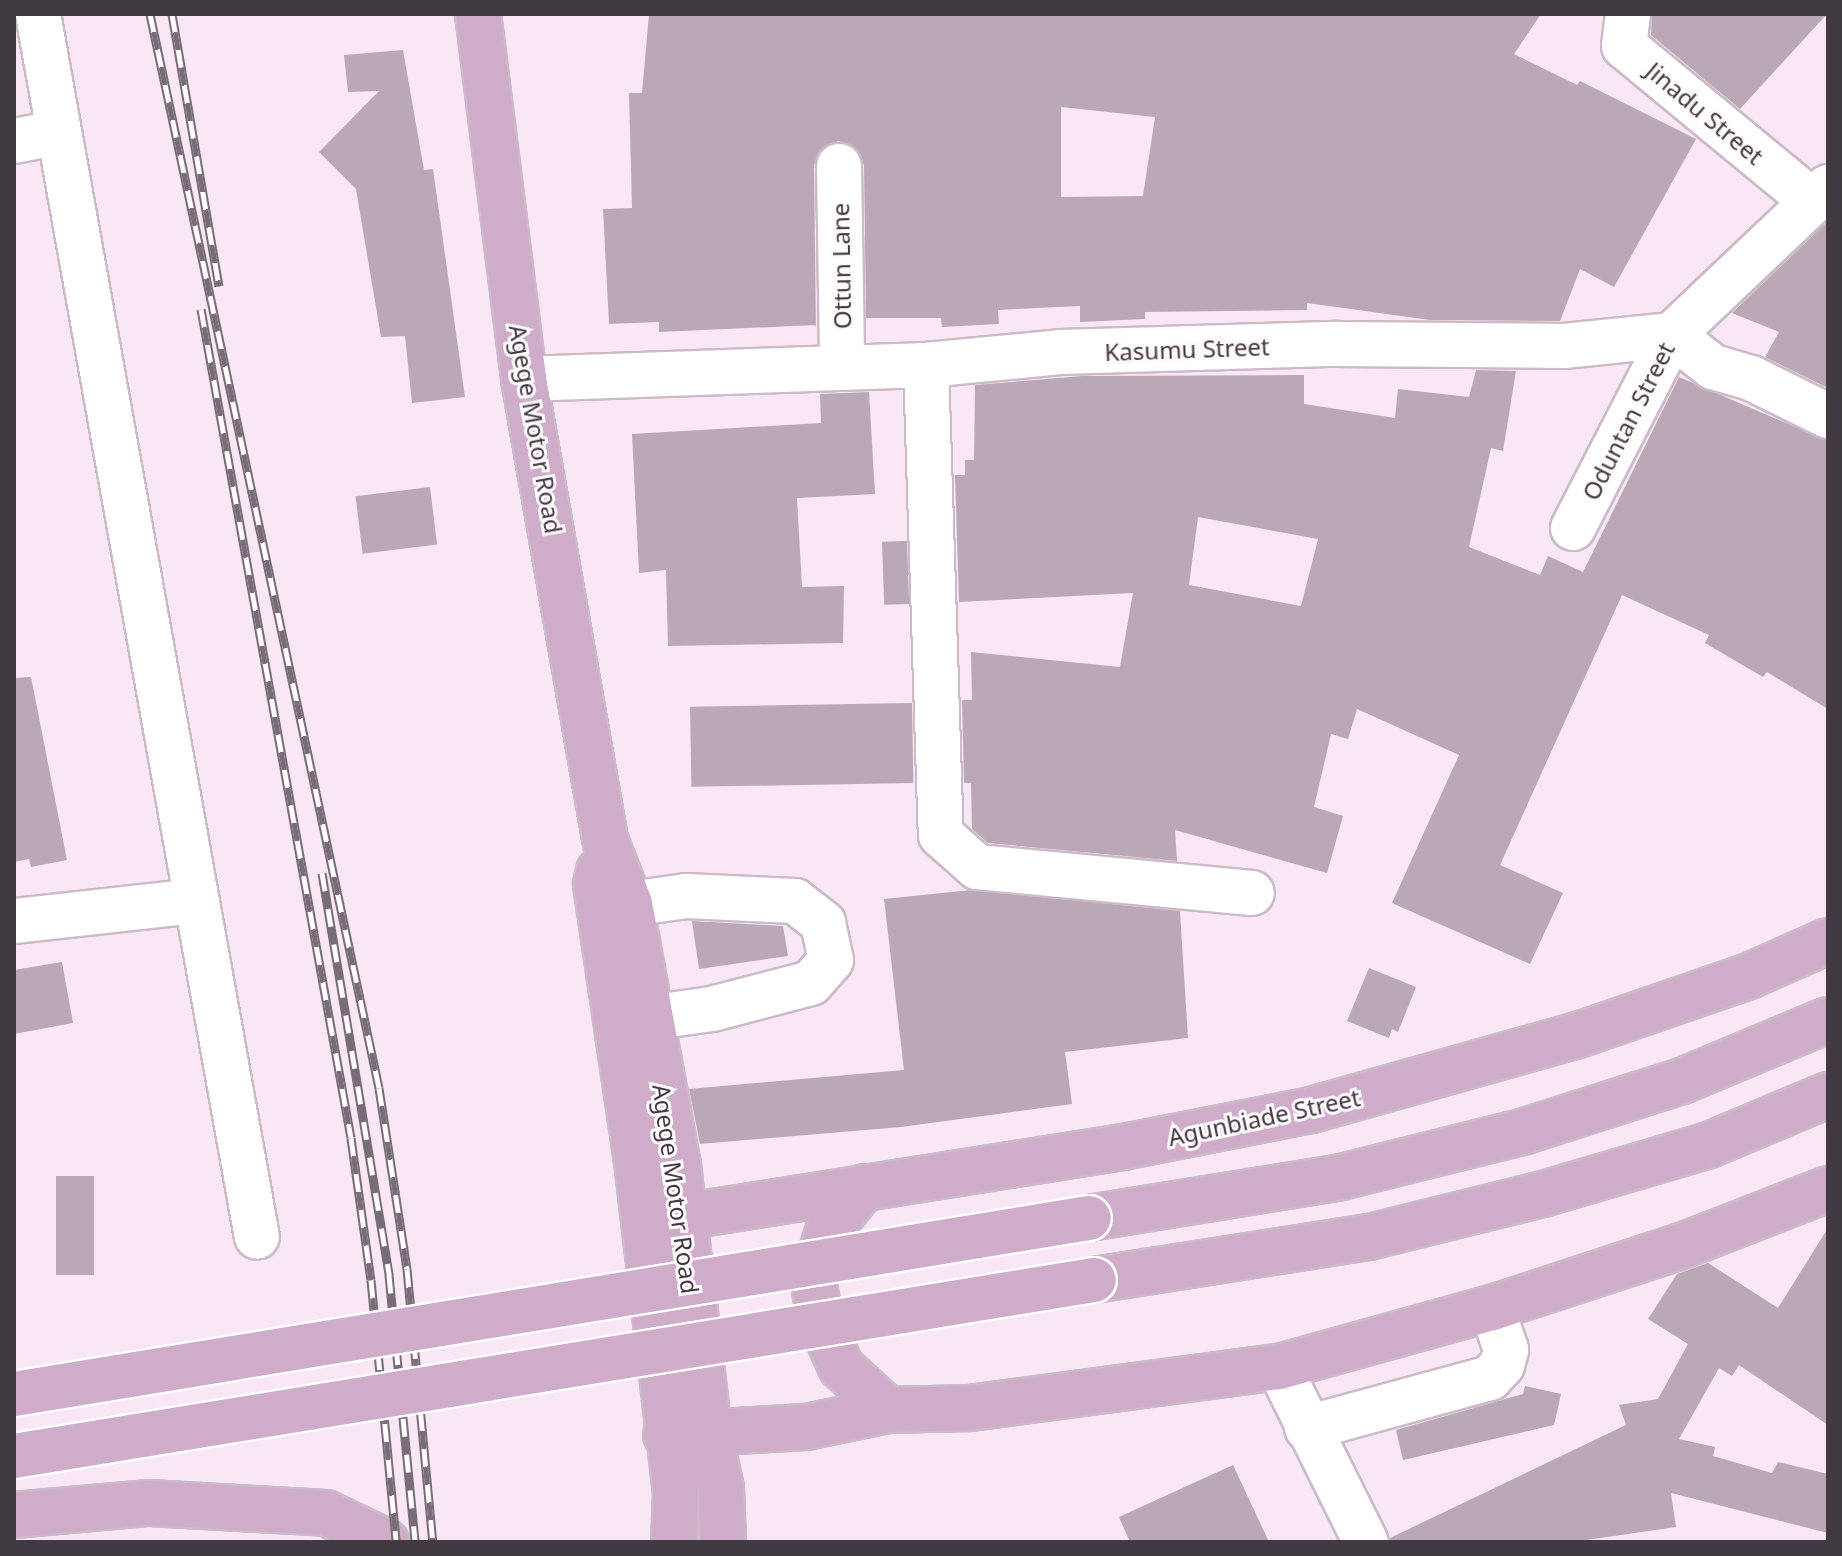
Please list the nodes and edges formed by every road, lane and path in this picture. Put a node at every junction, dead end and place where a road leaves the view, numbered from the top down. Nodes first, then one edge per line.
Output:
1 (38, 14) edge
2 (478, 14) edge
3 (1628, 14) edge
4 (35, 137) edge
5 (839, 166) dead end
6 (1820, 194) edge
7 (1672, 335) junction
8 (926, 365) junction
9 (842, 367) junction
10 (524, 379) junction
11 (1828, 416) edge
12 (1573, 528) dead end
13 (606, 842) junction
14 (1252, 893) dead end
15 (195, 901) junction
16 (630, 904) junction
17 (14, 921) edge
18 (1828, 941) edge
19 (648, 1018) junction
20 (1828, 1020) edge
21 (1828, 1095) edge
22 (864, 1187) junction
23 (1828, 1189) edge
24 (681, 1217) junction
25 (257, 1237) dead end
26 (1492, 1308) junction
27 (1279, 1367) junction
28 (14, 1394) edge
29 (888, 1410) junction
30 (1307, 1428) junction
31 (709, 1434) junction
32 (666, 1435) junction
33 (14, 1456) edge
34 (14, 1515) edge
35 (386, 1542) edge
36 (674, 1542) edge
37 (723, 1542) edge
38 (1366, 1542) edge

1 - 4 street
2 - 10 main road, Agege Motor Road
3 - 6 street, Jinadu Street
4 - 15 street
5 - 9 street, Ottun Lane
6 - 7 street, Oduntan Street
7 - 8 street, Kasumu Street
7 - 11 street
7 - 12 street, Oduntan Street
8 - 9 street, Kasumu Street
8 - 14 street
9 - 10 street, Kasumu Street
10 - 13 main road, Agege Motor Road
13 - 16 main road, Agege Motor Road
13 - 32 main road, Agege Motor Road
15 - 17 street
15 - 25 street
16 - 19 main road, Agege Motor Road
16 - 19 street
18 - 22 main road, Agunbiade Street
19 - 24 main road, Agege Motor Road
20 - 28 main road, bridge
21 - 33 main road, bridge
22 - 24 main road, Agunbiade Street
22 - 29 main road
23 - 26 main road
24 - 31 main road, Agege Motor Road
26 - 27 main road
26 - 30 street
27 - 29 main road
27 - 30 street
29 - 31 main road
30 - 38 street
31 - 32 main road
31 - 37 main road, Agege Motor Road
32 - 36 main road, Agege Motor Road
34 - 35 main road

